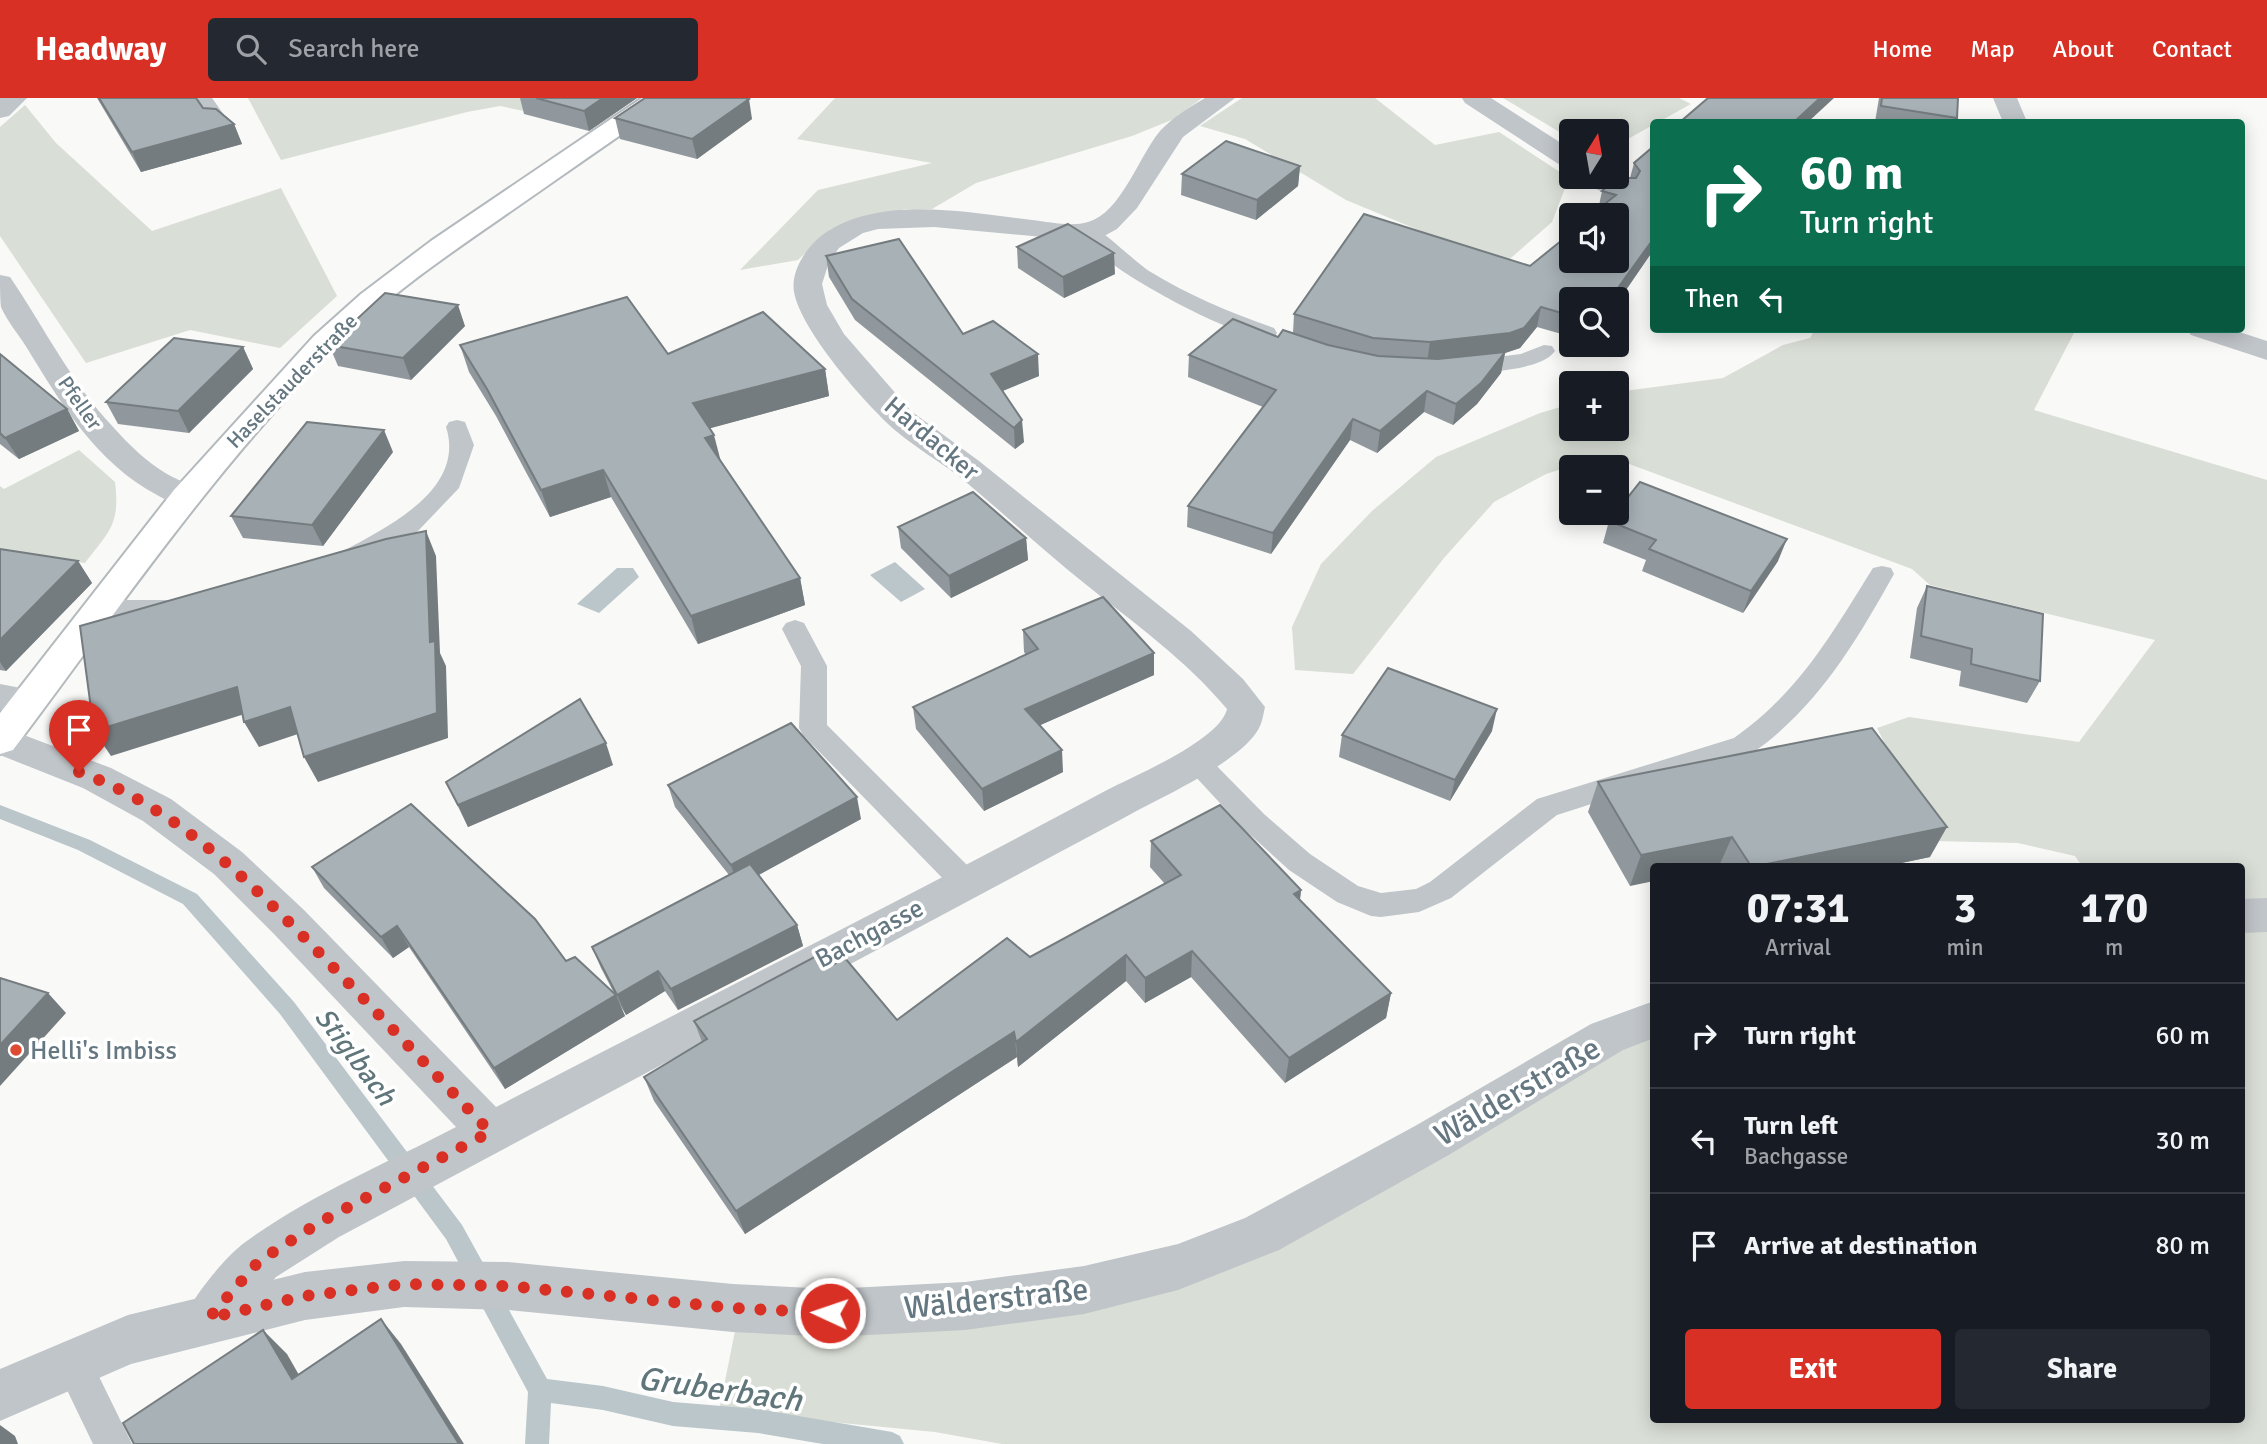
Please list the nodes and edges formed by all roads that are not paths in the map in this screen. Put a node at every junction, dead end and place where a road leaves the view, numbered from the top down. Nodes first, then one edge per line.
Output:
1 (15, 98) edge
2 (203, 98) edge
3 (658, 98) edge
4 (1223, 98) edge
5 (1474, 98) edge
6 (2005, 98) edge
7 (0, 111) edge
8 (2014, 119) edge
9 (220, 122) edge
10 (1559, 154) edge
11 (1090, 230) junction
12 (0, 283) edge
13 (2213, 333) edge
14 (1288, 341) edge
15 (1544, 351) dead end
16 (2267, 351) edge
17 (1441, 369) edge
18 (457, 427) dead end
19 (186, 497) junction
20 (335, 563) edge
21 (1882, 574) dead end
22 (201, 604) edge
23 (99, 609) junction
24 (795, 629) dead end
25 (14, 699) edge
26 (1242, 725) joint
27 (0, 740) edge
28 (1195, 761) junction
29 (966, 883) junction
30 (2267, 915) edge
31 (2245, 916) edge
32 (1650, 1021) edge
33 (482, 1138) junction
34 (209, 1318) junction
35 (73, 1363) junction
36 (0, 1395) edge
37 (113, 1444) edge

1 - 7 street
2 - 9 lane
3 - 19 main road, Haselstauderstraße
4 - 11 street
5 - 10 street
6 - 8 street
11 - 14 lane
11 - 26 street, Hardacker
12 - 19 street, Pfeller
13 - 16 street
15 - 17 lane
18 - 20 lane
19 - 23 main road, Haselstauderstraße
21 - 28 lane
22 - 23 lane
23 - 25 main road, Haselstauderstraße
24 - 29 lane
25 - 27 main road, Haselstauderstraße
26 - 28 street, Bachgasse
27 - 33 street
28 - 29 street, Bachgasse
29 - 33 street, Bachgasse
30 - 31 street
32 - 34 street, Wälderstraße
33 - 34 street, Bachgasse
34 - 35 street, Wälderstraße
35 - 36 street, Wälderstraße
35 - 37 lane

